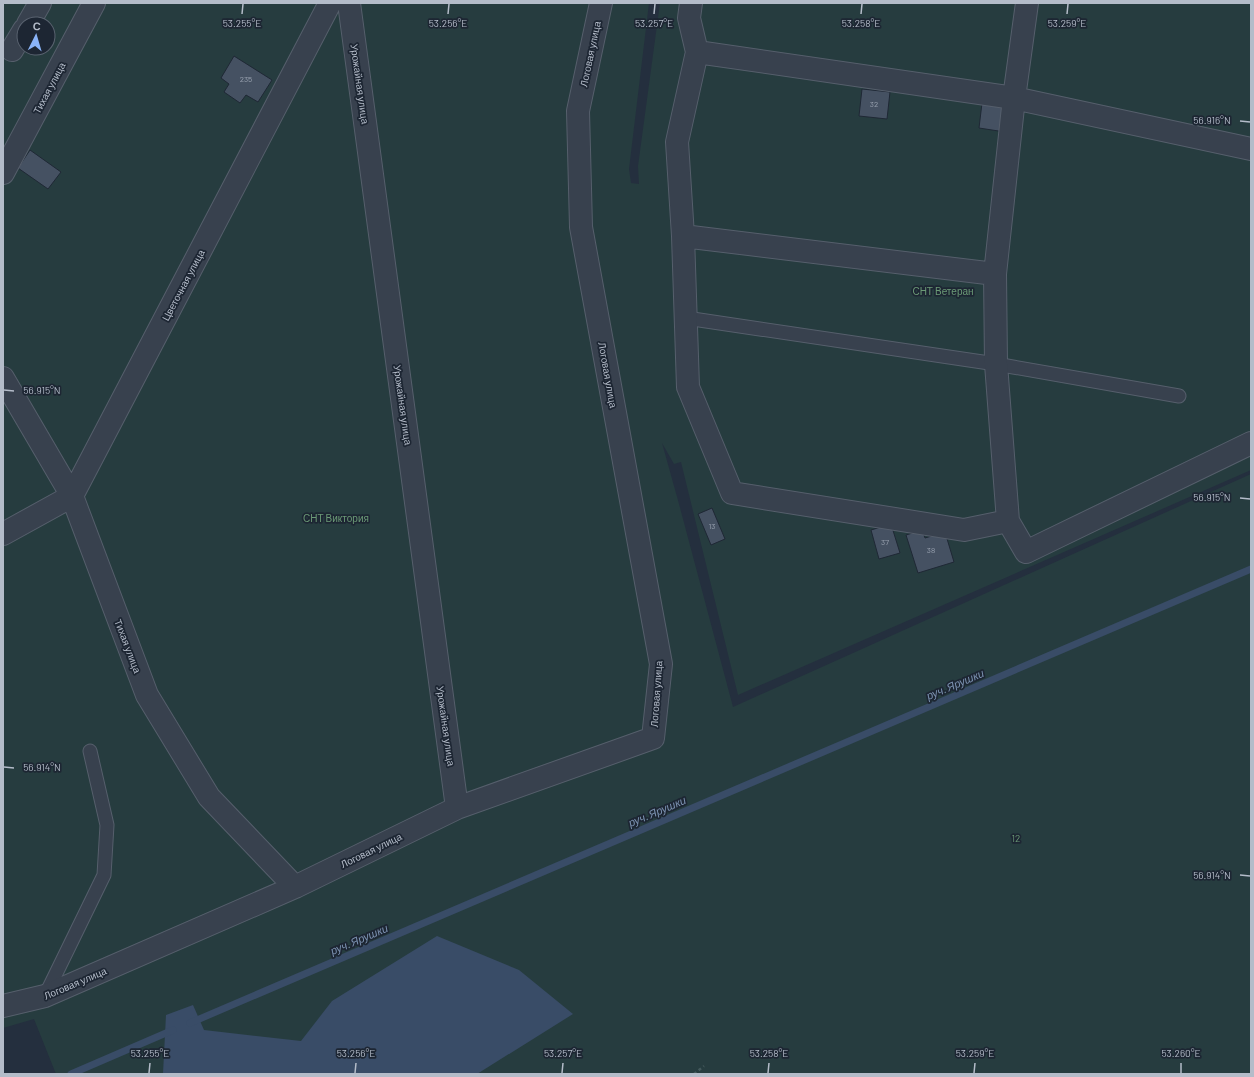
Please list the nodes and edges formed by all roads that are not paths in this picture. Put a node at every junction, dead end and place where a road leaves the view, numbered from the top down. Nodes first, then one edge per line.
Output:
1 (40, 3) edge
2 (94, 3) edge
3 (330, 3) edge
4 (349, 3) edge
5 (601, 3) edge
6 (691, 3) edge
7 (1027, 3) edge
8 (33, 16) edge
9 (16, 43) edge
10 (12, 50) dead end
11 (697, 52) junction
12 (1014, 98) junction
13 (1251, 149) edge
14 (3, 173) edge
15 (683, 236) junction
16 (995, 274) junction
17 (686, 318) junction
18 (996, 364) junction
19 (3, 378) edge
20 (1179, 396) dead end
21 (1251, 443) edge
22 (72, 496) junction
23 (1008, 521) junction
24 (3, 534) edge
25 (90, 752) dead end
26 (457, 808) junction
27 (295, 887) junction
28 (45, 996) junction
29 (3, 1006) edge

1 - 8 street
2 - 14 street, Тихая улица
3 - 22 street, Цветочная улица
4 - 26 street, Урожайная улица
5 - 26 street, Логовая улица
6 - 11 street
7 - 12 street
9 - 10 street
11 - 12 street
11 - 15 street
12 - 13 street
12 - 16 street
15 - 16 street
15 - 17 street
16 - 18 street
17 - 18 lane
17 - 23 street
18 - 20 lane
18 - 23 street
19 - 22 street, Тихая улица
21 - 23 street
22 - 24 street
22 - 27 street, Тихая улица
25 - 28 lane
26 - 27 street, Логовая улица
27 - 28 street, Логовая улица
28 - 29 street, Логовая улица

